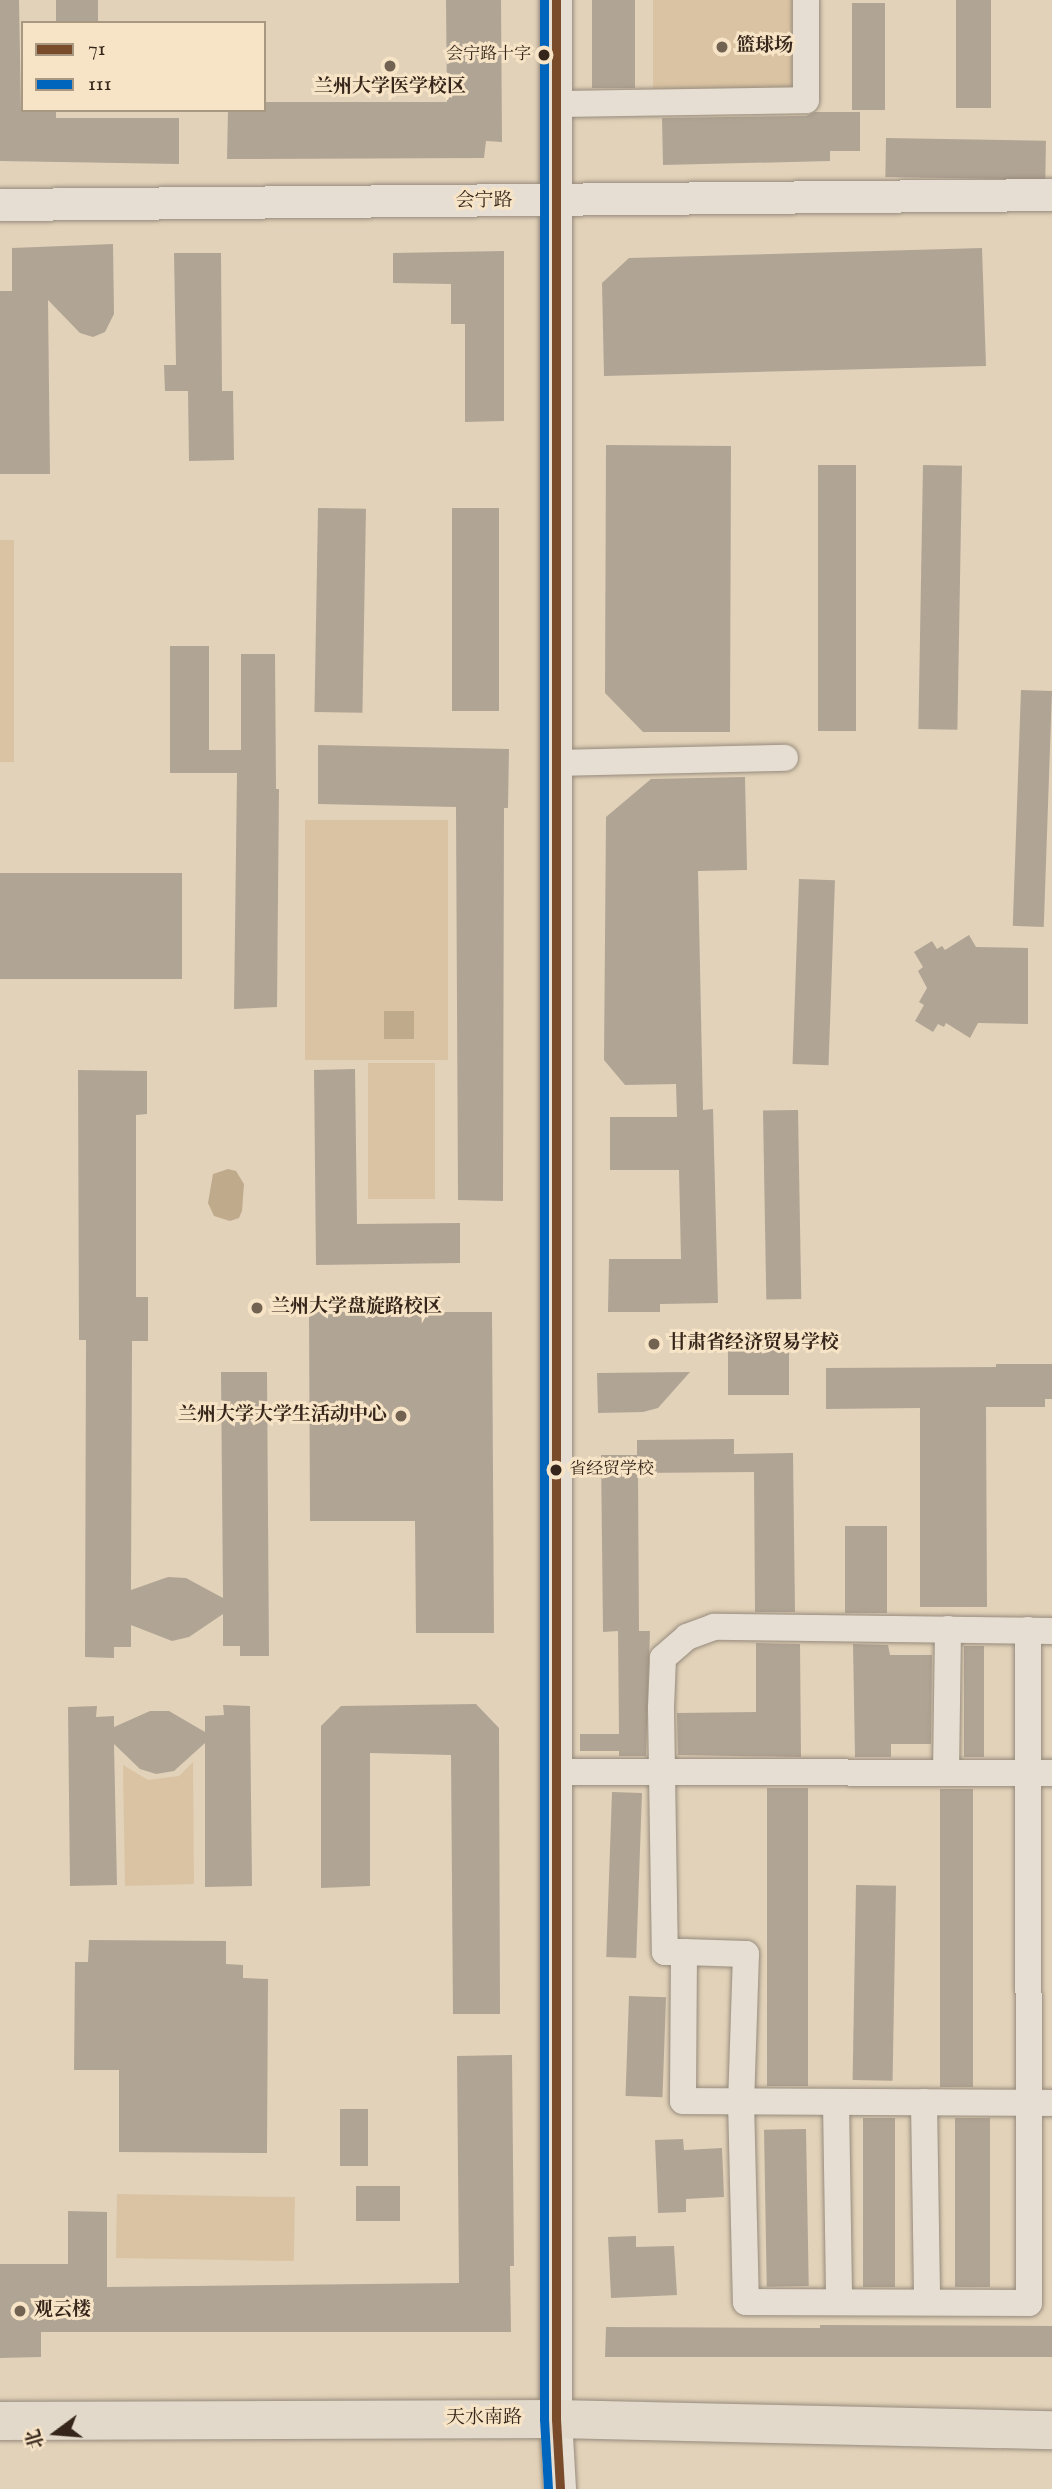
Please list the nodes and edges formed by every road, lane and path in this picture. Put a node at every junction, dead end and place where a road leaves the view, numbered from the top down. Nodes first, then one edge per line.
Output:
1 (556, 0) edge
2 (806, 0) edge
3 (557, 104) junction
4 (1052, 195) edge
5 (557, 201) junction
6 (0, 205) edge
7 (785, 758) dead end
8 (557, 762) junction
9 (948, 1629) junction
10 (1040, 1631) edge
11 (556, 1772) junction
12 (662, 1772) junction
13 (946, 1773) junction
14 (1040, 1773) edge
15 (684, 1952) junction
16 (741, 2101) junction
17 (836, 2102) junction
18 (924, 2102) junction
19 (1041, 2103) edge
20 (839, 2302) junction
21 (927, 2302) junction
22 (556, 2419) junction
23 (0, 2421) edge
24 (1052, 2430) edge
25 (560, 2489) edge

1 - 3 street
2 - 3 street
3 - 5 street
4 - 5 street, 会宁路
5 - 6 street, 会宁路
5 - 8 street
7 - 8 street
8 - 11 street
9 - 10 street
9 - 12 street
9 - 13 street
10 - 14 street
11 - 12 street
11 - 22 street
12 - 13 street
12 - 15 street
13 - 14 street
14 - 19 street
15 - 16 street
15 - 16 street
16 - 17 street
16 - 20 street
17 - 18 street
17 - 20 street
18 - 19 street
18 - 21 street
19 - 21 street
20 - 21 street
22 - 23 main road, 天水南路
22 - 24 main road, 天水南路
22 - 25 street

